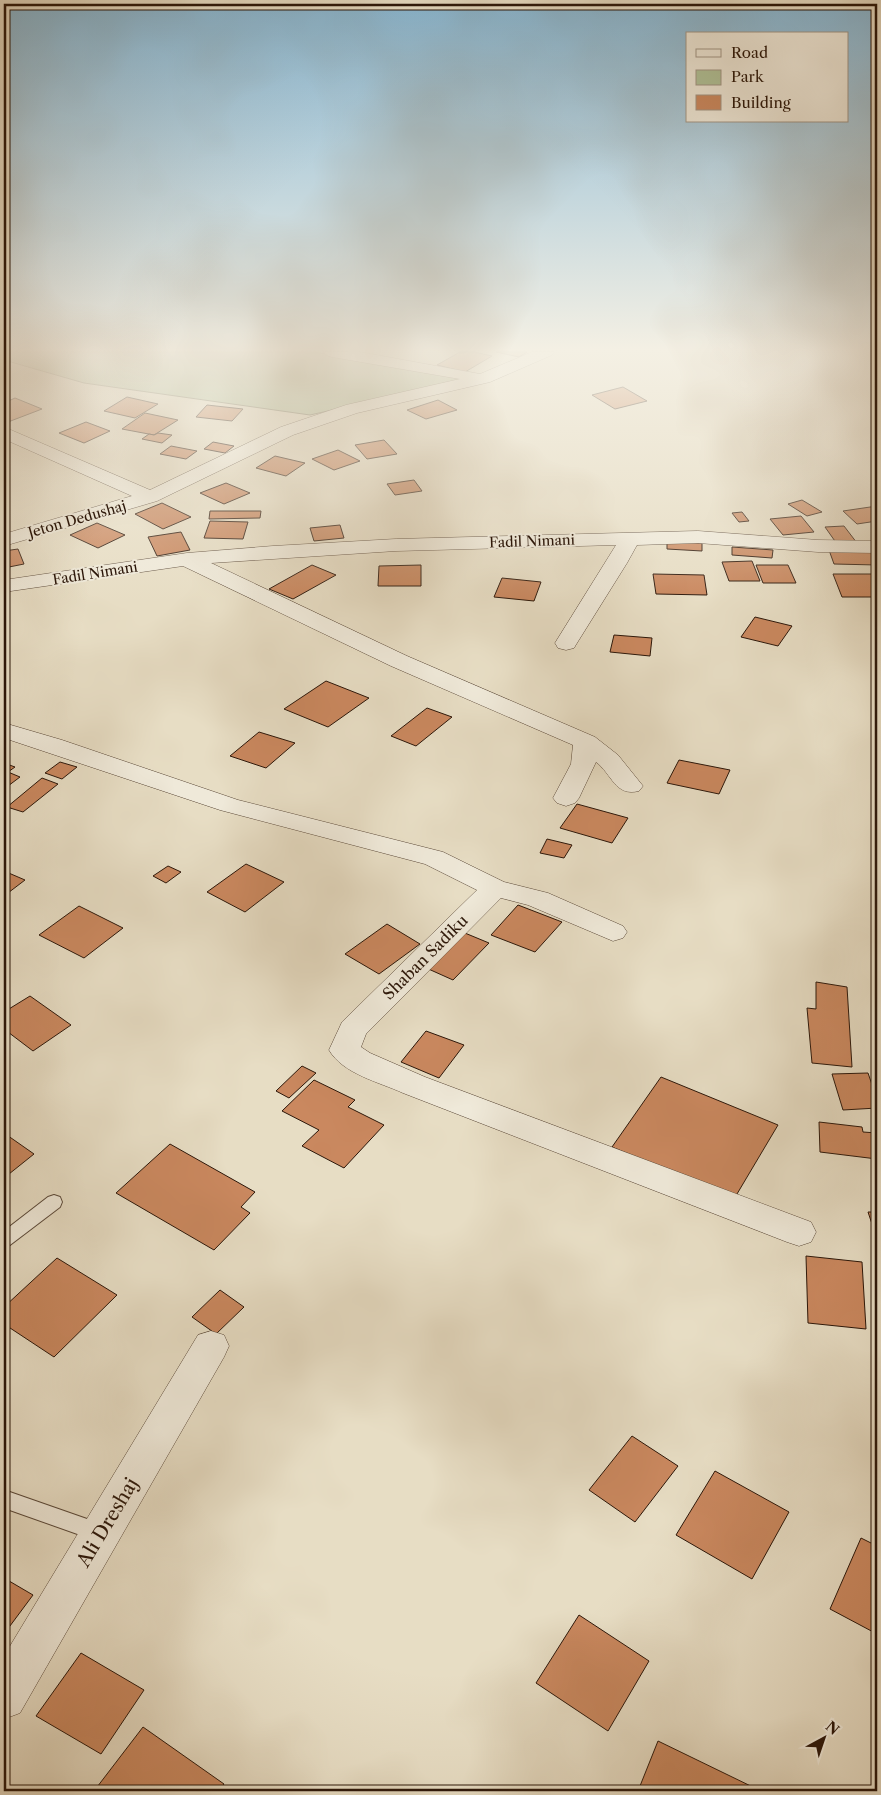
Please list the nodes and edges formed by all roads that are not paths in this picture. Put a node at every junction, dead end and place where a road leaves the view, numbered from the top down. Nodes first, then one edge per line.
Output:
1 (12, 436) edge
2 (277, 436) edge
3 (150, 497) junction
4 (630, 538) junction
5 (4, 540) edge
6 (877, 547) edge
7 (187, 559) junction
8 (4, 586) edge
9 (566, 643) dead end
10 (4, 730) edge
11 (586, 742) junction
12 (630, 786) dead end
13 (566, 798) dead end
14 (495, 888) junction
15 (613, 932) dead end
16 (54, 1202) dead end
17 (799, 1232) dead end
18 (4, 1240) edge
19 (211, 1346) dead end
20 (4, 1499) edge
21 (100, 1533) junction
22 (4, 1698) edge

1 - 3 street
2 - 3 street, Jeton Dedushaj
3 - 5 street, Jeton Dedushaj
4 - 6 street, Fadil Nimani
4 - 7 street, Fadil Nimani
4 - 9 street
7 - 8 street, Fadil Nimani
7 - 11 street
10 - 14 street
11 - 12 street
11 - 13 street
14 - 15 street
14 - 17 street, Shaban Sadiku
16 - 18 lane
19 - 21 street, Ali Dreshaj
20 - 21 lane
21 - 22 street, Ali Dreshaj

